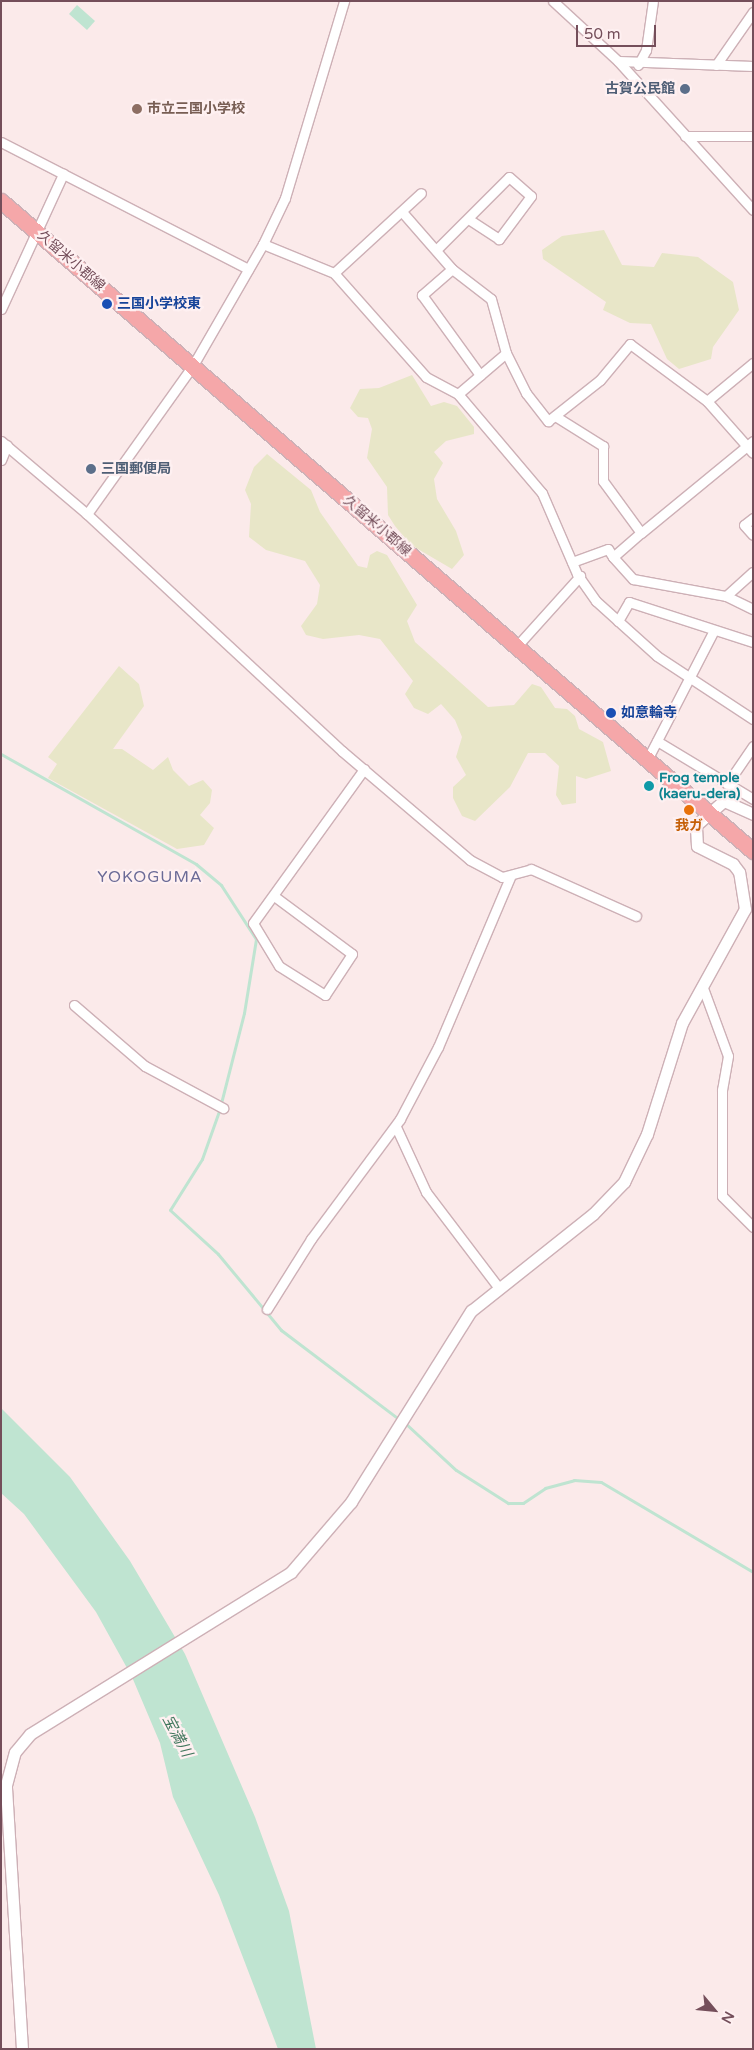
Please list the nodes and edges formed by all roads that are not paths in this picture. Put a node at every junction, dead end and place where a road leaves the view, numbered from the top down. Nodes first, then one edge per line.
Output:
1 (344, 1) edge
2 (553, 1) edge
3 (653, 1) edge
4 (753, 12) edge
5 (618, 61) junction
6 (716, 64) junction
7 (638, 65) junction
8 (753, 66) edge
9 (685, 136) junction
10 (753, 136) edge
11 (1, 142) edge
12 (63, 174) junction
13 (421, 192) dead end
14 (1, 201) edge
15 (753, 210) edge
16 (403, 213) junction
17 (468, 219) junction
18 (35, 230) junction
19 (263, 244) junction
20 (436, 250) junction
21 (248, 269) junction
22 (452, 270) junction
23 (334, 273) junction
24 (1, 309) edge
25 (506, 353) junction
26 (753, 363) edge
27 (192, 367) junction
28 (480, 375) junction
29 (458, 394) junction
30 (707, 401) junction
31 (555, 416) junction
32 (4, 443) edge
33 (751, 447) edge
34 (1, 460) edge
35 (87, 514) junction
36 (753, 518) edge
37 (641, 533) junction
38 (753, 535) edge
39 (613, 556) junction
40 (572, 562) junction
41 (753, 572) edge
42 (580, 576) junction
43 (726, 596) junction
44 (753, 608) edge
45 (618, 621) junction
46 (714, 630) junction
47 (753, 642) edge
48 (516, 647) junction
49 (688, 676) junction
50 (753, 719) edge
51 (657, 740) junction
52 (753, 746) edge
53 (647, 760) junction
54 (364, 769) junction
55 (727, 784) junction
56 (753, 799) edge
57 (706, 812) junction
58 (753, 814) edge
59 (753, 851) edge
60 (510, 877) junction
61 (274, 896) junction
62 (636, 916) dead end
63 (703, 988) junction
64 (74, 1004) dead end
65 (223, 1108) dead end
66 (396, 1127) junction
67 (753, 1227) edge
68 (498, 1287) junction
69 (267, 1309) dead end
70 (22, 2049) edge

1 - 19 street
2 - 5 street
3 - 7 street
4 - 6 street
5 - 7 street
5 - 9 street
6 - 7 street
6 - 8 street
9 - 10 street
9 - 15 street
11 - 12 street
12 - 18 street
12 - 21 street
13 - 16 street
14 - 18 main road, 久留米小郡線
16 - 20 street
16 - 23 street
17 - 17 street
17 - 20 street
18 - 24 street
18 - 27 main road, 久留米小郡線
19 - 21 street
19 - 23 street
20 - 22 street
21 - 27 street
22 - 25 street
22 - 28 street
23 - 29 street
25 - 28 street
25 - 31 street
26 - 30 street
27 - 35 street
27 - 48 main road, 久留米小郡線
28 - 29 street
29 - 40 street
30 - 31 street
30 - 33 street
31 - 37 street
32 - 34 street
32 - 35 street
33 - 37 street
35 - 54 street
36 - 38 street
37 - 39 street
39 - 40 street
39 - 43 street
40 - 42 street
41 - 43 street
42 - 45 street
42 - 48 street
43 - 44 street
45 - 46 street
45 - 49 street
46 - 47 street
46 - 49 street
48 - 53 main road, 久留米小郡線
49 - 50 street
49 - 51 street
51 - 53 street
51 - 55 street
52 - 55 street
53 - 57 main road, 久留米小郡線
54 - 60 street
54 - 61 street
55 - 56 street
57 - 58 street
57 - 59 main road, 久留米小郡線
57 - 63 street
60 - 62 street
60 - 66 street
61 - 61 street
63 - 67 street
63 - 68 street
64 - 65 street
66 - 68 street
66 - 69 street
68 - 70 street

